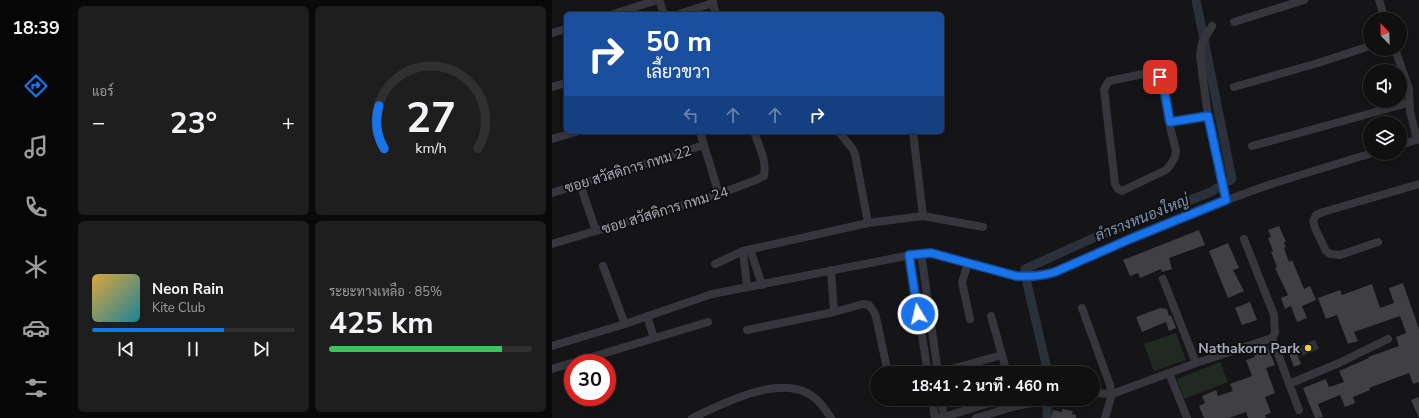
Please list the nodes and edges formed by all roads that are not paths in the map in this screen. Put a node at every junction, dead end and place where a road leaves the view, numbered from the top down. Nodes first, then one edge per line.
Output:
1 (658, 0) edge
2 (1304, 0) edge
3 (1379, 0) edge
4 (712, 1) edge
5 (619, 12) edge
6 (663, 12) edge
7 (684, 12) edge
8 (715, 12) edge
9 (1383, 12) edge
10 (1234, 22) dead end
11 (1210, 29) dead end
12 (564, 30) edge
13 (552, 33) edge
14 (1363, 48) edge
15 (1397, 56) edge
16 (564, 84) edge
17 (552, 87) edge
18 (1234, 87) dead end
19 (1408, 103) junction
20 (1208, 116) junction
21 (1170, 122) junction
22 (569, 134) edge
23 (701, 134) edge
24 (755, 134) edge
25 (841, 134) edge
26 (913, 134) edge
27 (552, 139) edge
28 (1418, 139) edge
29 (1407, 143) edge
30 (704, 145) junction
31 (1252, 146) dead end
32 (1363, 156) edge
33 (580, 184) junction
34 (1418, 187) edge
35 (552, 193) edge
36 (719, 194) junction
37 (1226, 200) junction
38 (924, 216) junction
39 (868, 223) junction
40 (983, 227) dead end
41 (596, 231) junction
42 (1244, 239) dead end
43 (1378, 242) dead end
44 (552, 244) edge
45 (746, 250) junction
46 (922, 253) junction
47 (909, 255) junction
48 (715, 264) dead end
49 (968, 264) junction
50 (603, 266) dead end
51 (831, 270) junction
52 (1163, 278) dead end
53 (762, 285) junction
54 (747, 287) junction
55 (1082, 308) dead end
56 (834, 312) junction
57 (647, 316) junction
58 (991, 316) dead end
59 (970, 318) dead end
60 (708, 322) dead end
61 (625, 324) junction
62 (748, 330) dead end
63 (654, 338) junction
64 (1272, 338) junction
65 (1388, 338) dead end
66 (552, 346) edge
67 (1002, 355) junction
68 (1196, 363) junction
69 (886, 366) edge
70 (927, 366) edge
71 (937, 366) edge
72 (962, 366) edge
73 (1005, 366) edge
74 (552, 369) edge
75 (1169, 373) junction
76 (1289, 384) junction
77 (1100, 393) edge
78 (1112, 394) junction
79 (933, 406) edge
80 (941, 406) edge
81 (979, 406) edge
82 (1016, 406) edge
83 (1299, 410) dead end
84 (942, 417) edge
85 (692, 418) edge
86 (831, 418) edge
87 (935, 418) edge
88 (976, 418) edge
89 (1105, 418) edge
90 (1187, 418) edge

1 - 5 street
1 - 6 street
2 - 10 street
3 - 9 street
4 - 7 street
4 - 8 street
11 - 20 street
12 - 13 street
14 - 18 street
15 - 19 street
16 - 17 street
19 - 28 street
19 - 31 street
20 - 21 street
20 - 37 street
21 - 21 street
22 - 27 street
23 - 30 street
24 - 36 street, ซอย สวัสดิการ กทม 24
25 - 39 street
26 - 38 street
28 - 29 street
30 - 33 street, ซอย สวัสดิการ กทม 22
30 - 36 street
32 - 37 street
33 - 35 street, ซอย สวัสดิการ กทม 22
33 - 41 street
34 - 43 street
36 - 41 street, ซอย สวัสดิการ กทม 24
37 - 49 street
38 - 39 street
38 - 40 street
39 - 45 street
41 - 44 street, ซอย สวัสดิการ กทม 24
42 - 64 street
45 - 48 street
45 - 53 street
45 - 54 street
46 - 47 street
46 - 49 street
46 - 71 street
47 - 51 street
47 - 70 street
49 - 59 street
50 - 61 street
51 - 53 street
51 - 56 street
52 - 68 street
53 - 54 street
54 - 57 street
55 - 78 street
56 - 62 street
56 - 69 street
57 - 61 street
57 - 63 street
58 - 67 street
60 - 63 street
61 - 66 street
63 - 74 street
64 - 68 street
64 - 76 street
65 - 76 street
67 - 72 street
67 - 73 street
68 - 75 street
75 - 78 street
75 - 90 street
76 - 83 street
77 - 78 street
78 - 89 street
79 - 87 street
80 - 84 street
81 - 84 street
82 - 88 street
85 - 86 street

